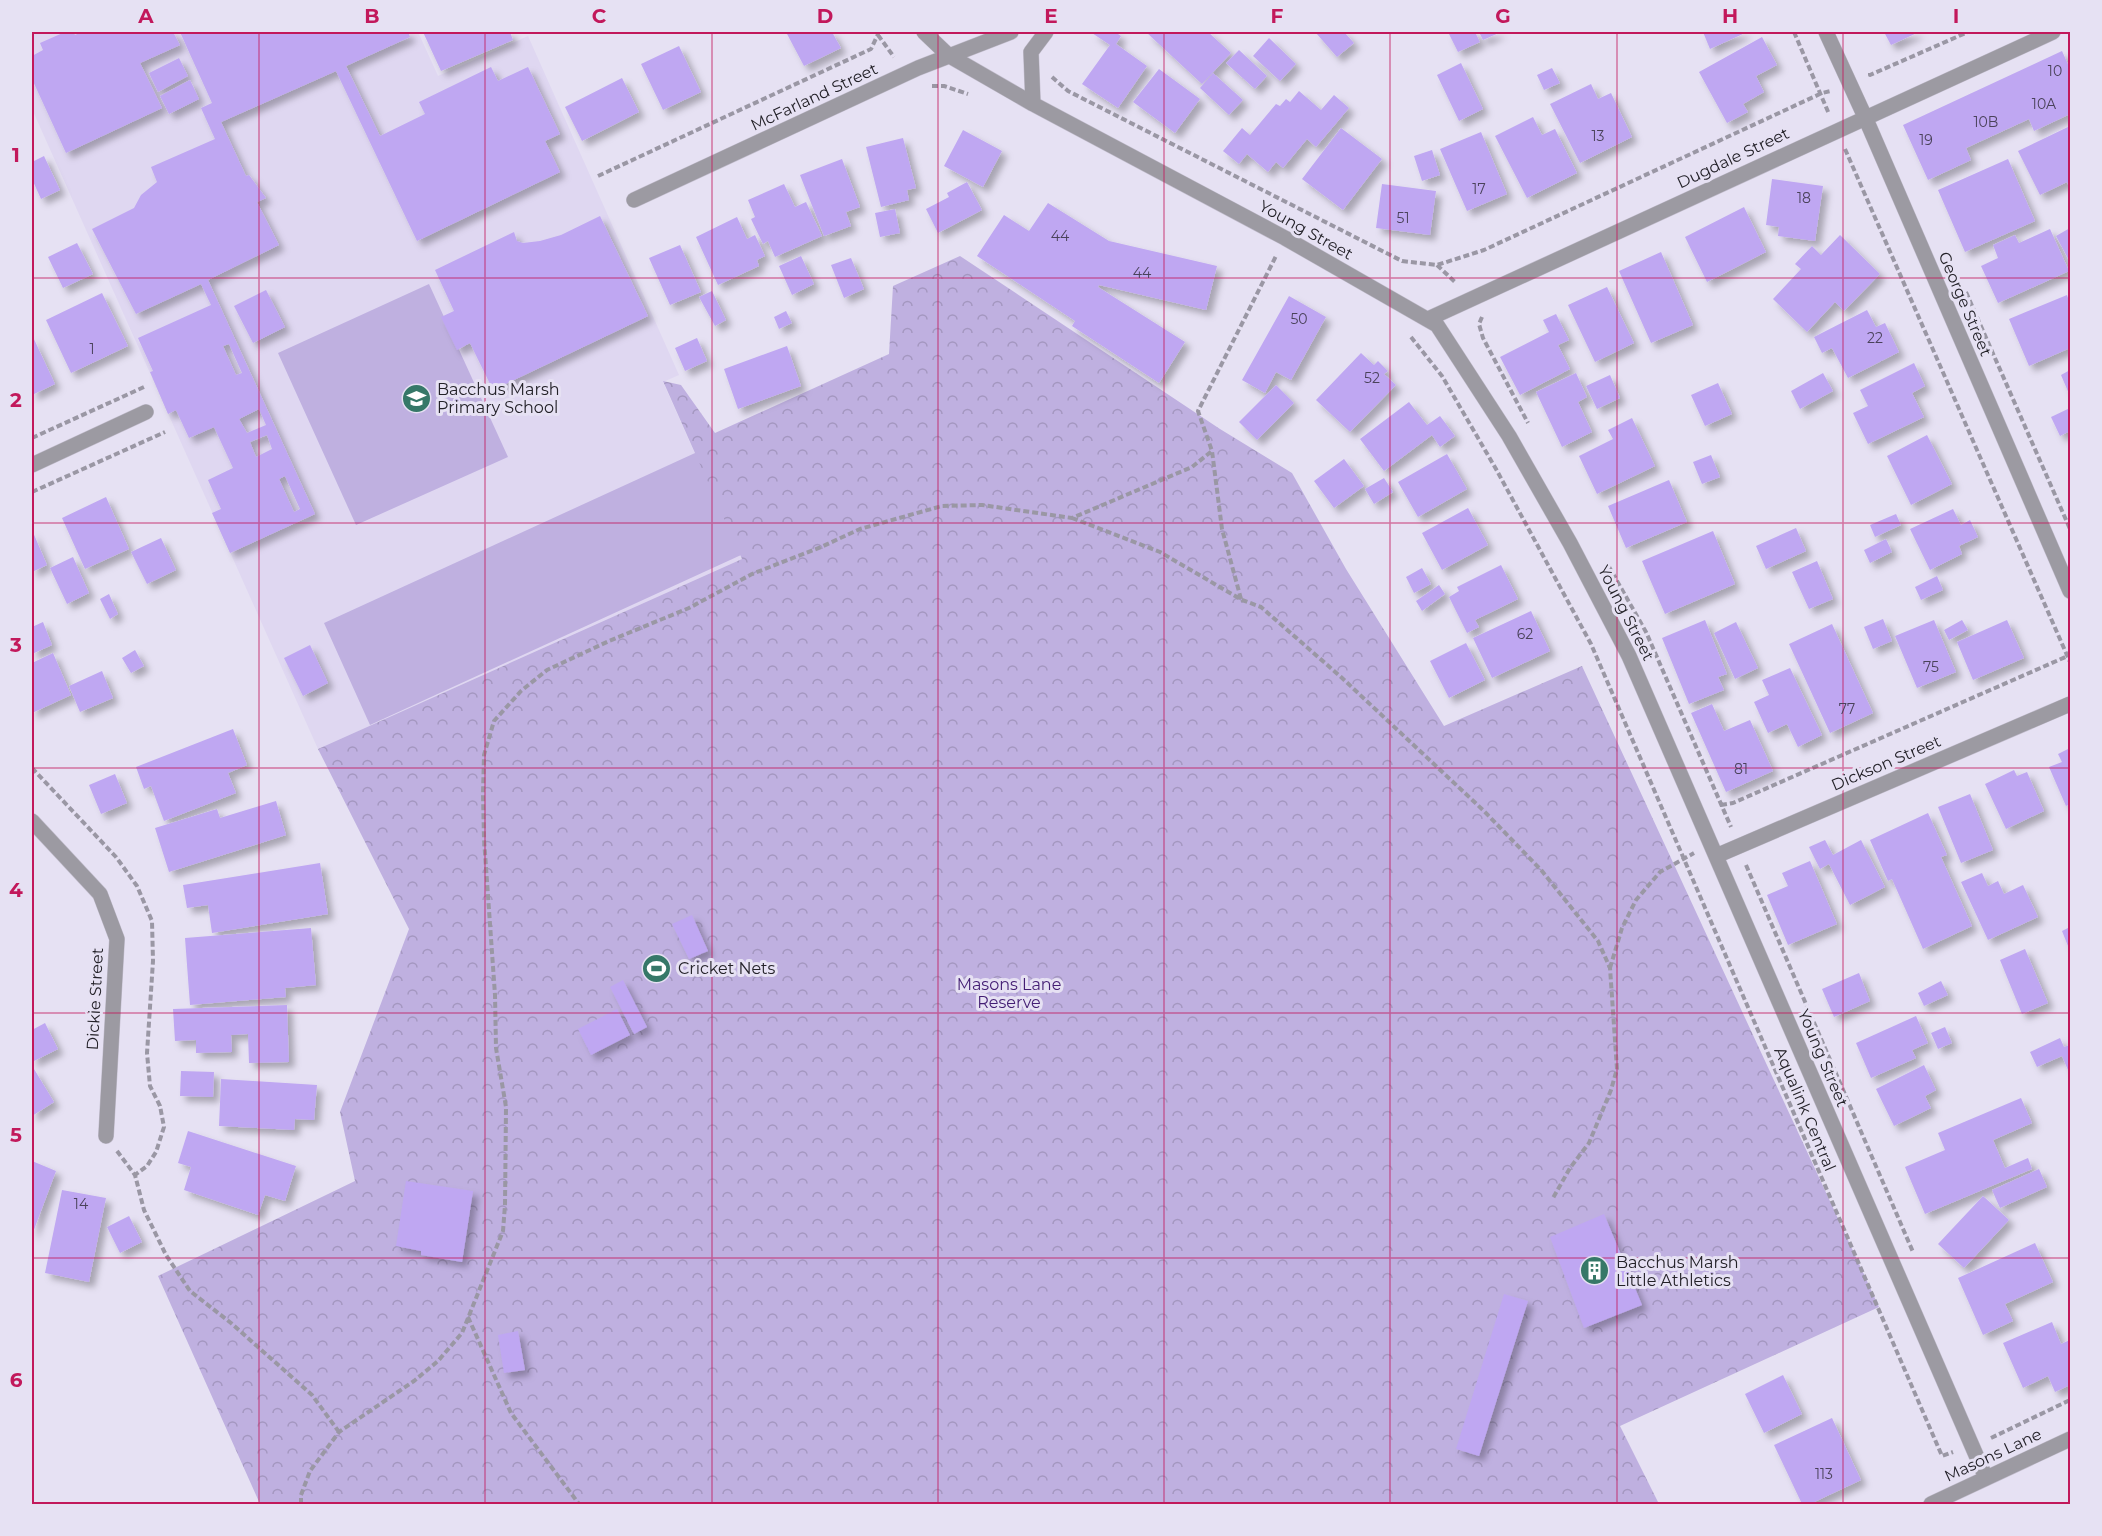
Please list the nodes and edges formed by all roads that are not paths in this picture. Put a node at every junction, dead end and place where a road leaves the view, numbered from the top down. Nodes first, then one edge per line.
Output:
1 (924, 32) edge
2 (1011, 32) edge
3 (1046, 32) edge
4 (1826, 32) edge
5 (2053, 32) edge
6 (948, 55) junction
7 (1033, 104) junction
8 (1865, 117) junction
9 (634, 200) dead end
10 (1428, 319) junction
11 (146, 412) dead end
12 (32, 465) edge
13 (2070, 591) edge
14 (2070, 704) edge
15 (32, 821) edge
16 (1713, 850) junction
17 (106, 1136) road end
18 (2070, 1439) edge
19 (1986, 1478) junction
20 (1931, 1504) edge

1 - 6 street, Young Street
2 - 6 street, McFarland Street
3 - 7 street
4 - 8 street, George Street
5 - 8 street, Dugdale Street
6 - 7 street, Young Street
6 - 9 street, McFarland Street
7 - 10 street, Young Street
8 - 10 street, Dugdale Street
8 - 13 street, George Street
10 - 16 street, Young Street
11 - 12 street
14 - 16 street, Dickson Street
15 - 17 street, Dickie Street
16 - 19 street, Young Street
18 - 19 street, Masons Lane
19 - 20 street, Masons Lane

